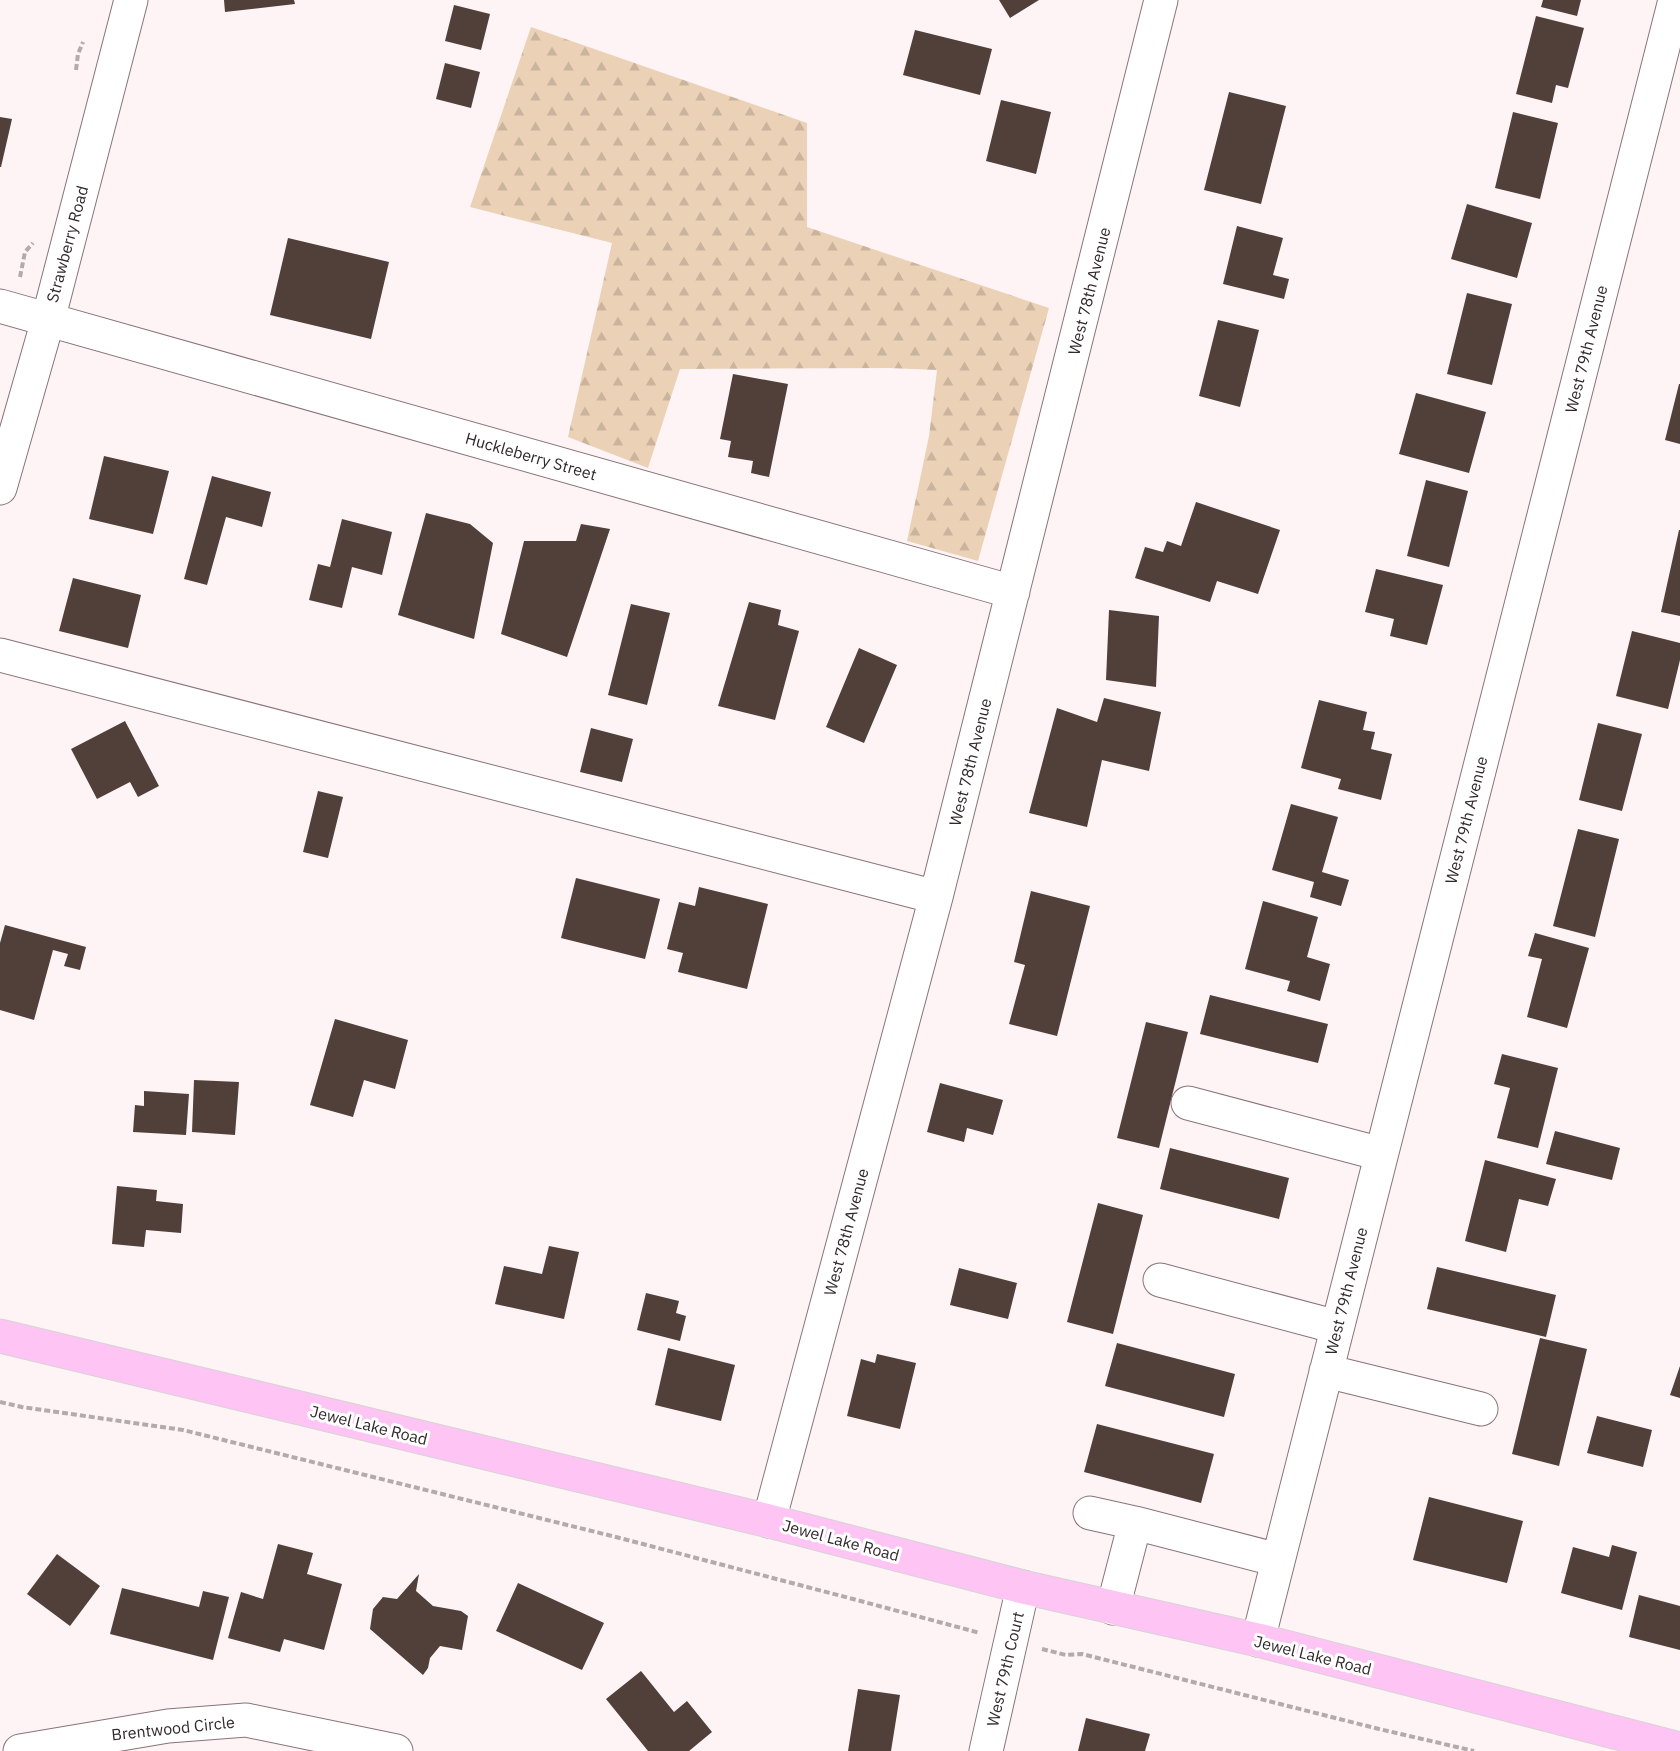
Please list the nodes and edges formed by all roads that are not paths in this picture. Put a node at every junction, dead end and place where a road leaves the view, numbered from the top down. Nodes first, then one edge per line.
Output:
1 (131, 0) edge
2 (1161, 0) edge
3 (1675, 0) edge
4 (0, 306) edge
5 (48, 320) junction
6 (0, 488) edge
7 (1013, 592) junction
8 (0, 655) edge
9 (936, 897) junction
10 (1188, 1103) dead end
11 (1381, 1154) junction
12 (1160, 1280) dead end
13 (1337, 1327) junction
14 (0, 1336) edge
15 (1326, 1371) junction
16 (1481, 1409) dead end
17 (1090, 1512) dead end
18 (769, 1521) junction
19 (1135, 1523) junction
20 (1278, 1560) junction
21 (1023, 1587) junction
22 (1113, 1608) junction
23 (1257, 1641) junction
24 (1680, 1749) edge
25 (20, 1751) edge
26 (396, 1751) edge
27 (986, 1751) edge

1 - 5 street, Strawberry Road
2 - 7 street, West 78th Avenue
3 - 11 street, West 79th Avenue
4 - 5 street, Huckleberry Street
5 - 6 street, Strawberry Road
5 - 7 street, Huckleberry Street
7 - 9 street, West 78th Avenue
8 - 9 street
9 - 18 street, West 78th Avenue
10 - 11 street
11 - 13 street, West 79th Avenue
12 - 13 street
13 - 15 street, West 79th Avenue
14 - 18 main road, Jewel Lake Road
15 - 16 street
15 - 20 street, West 79th Avenue
17 - 19 street
18 - 21 main road, Jewel Lake Road
19 - 20 street
19 - 22 street
20 - 23 street, West 79th Avenue
21 - 22 main road, Jewel Lake Road
21 - 27 street, West 79th Court
22 - 23 main road, Jewel Lake Road
23 - 24 main road, Jewel Lake Road
25 - 26 street, Brentwood Circle

